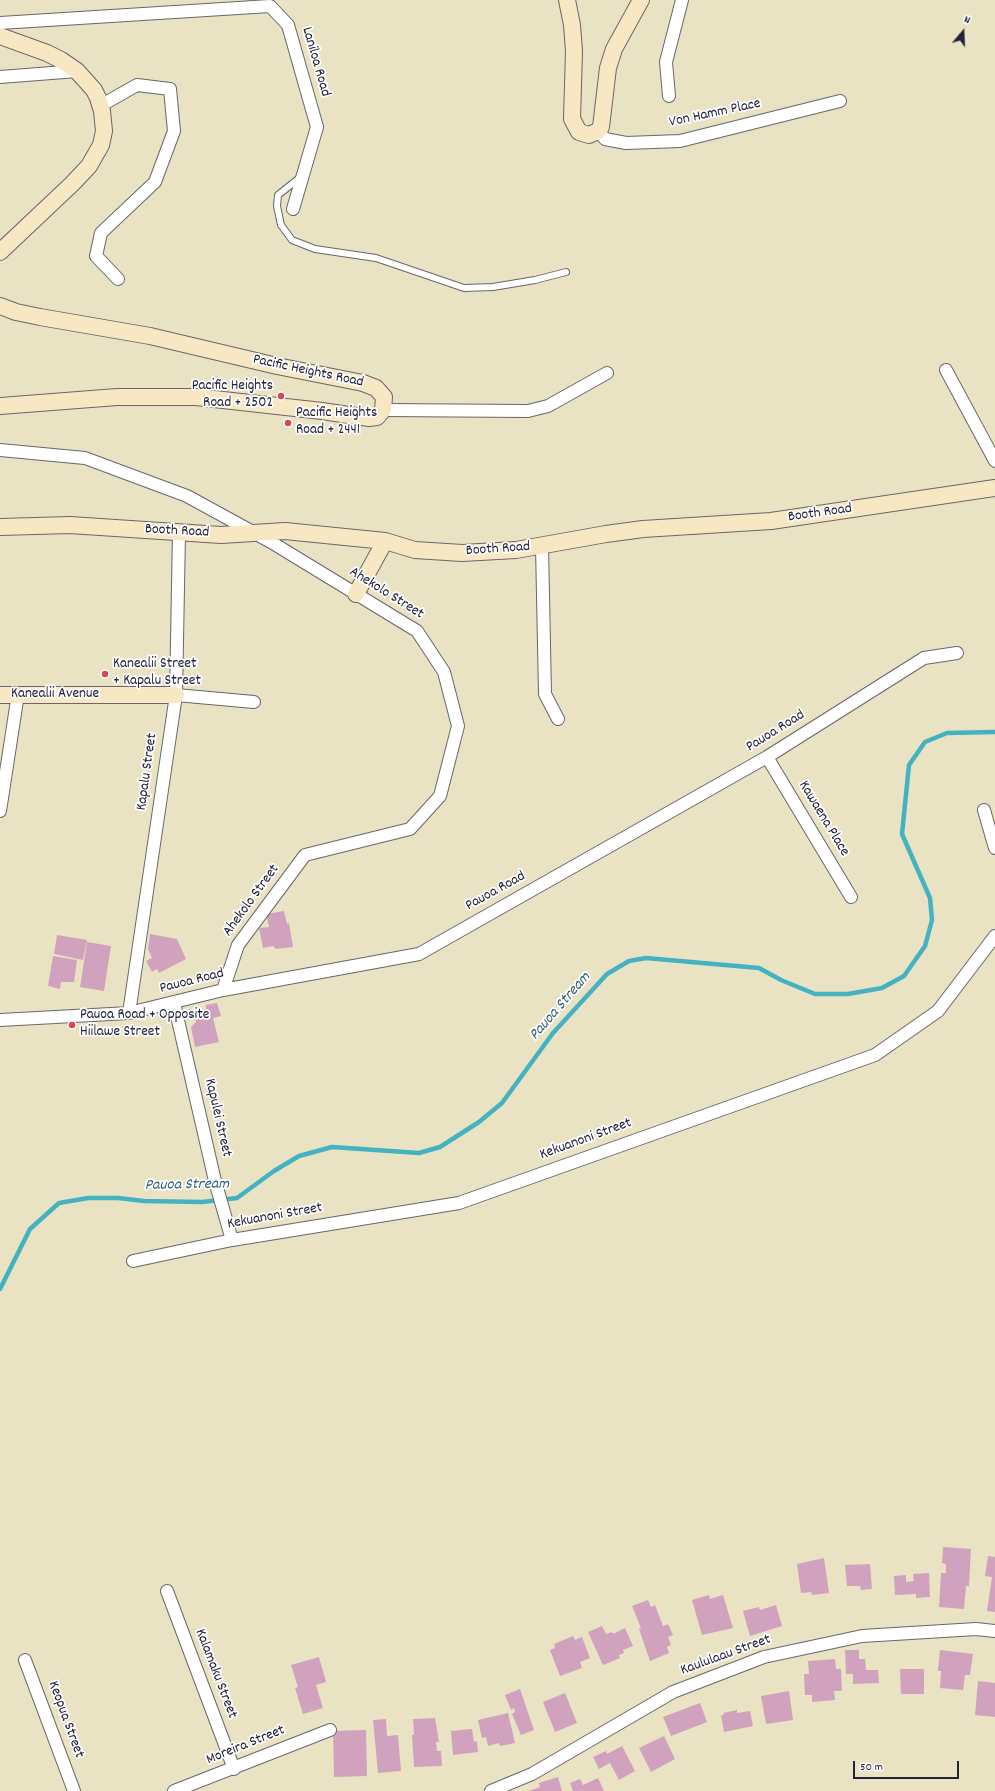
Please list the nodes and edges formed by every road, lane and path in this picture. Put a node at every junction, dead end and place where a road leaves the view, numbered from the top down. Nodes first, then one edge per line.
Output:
1 (567, 0) edge
2 (641, 0) edge
3 (682, 0) edge
4 (0, 23) edge
5 (0, 36) edge
6 (77, 71) junction
7 (0, 77) edge
8 (669, 96) dead end
9 (840, 101) dead end
10 (100, 106) junction
11 (598, 131) junction
12 (303, 175) junction
13 (293, 209) dead end
14 (0, 252) edge
15 (566, 272) dead end
16 (118, 279) dead end
17 (0, 306) edge
18 (946, 370) dead end
19 (607, 373) dead end
20 (0, 406) edge
21 (383, 410) junction
22 (0, 450) edge
23 (995, 461) edge
24 (995, 488) edge
25 (0, 527) edge
26 (179, 533) junction
27 (255, 533) junction
28 (385, 541) junction
29 (542, 546) junction
30 (356, 594) junction
31 (957, 653) dead end
32 (18, 694) junction
33 (0, 695) edge
34 (176, 695) junction
35 (254, 702) dead end
36 (558, 719) dead end
37 (767, 757) junction
38 (984, 810) dead end
39 (0, 811) edge
40 (995, 848) edge
41 (851, 898) dead end
42 (995, 936) edge
43 (223, 990) junction
44 (174, 1003) junction
45 (129, 1013) junction
46 (0, 1020) edge
47 (232, 1240) junction
48 (133, 1262) dead end
49 (167, 1591) dead end
50 (995, 1631) edge
51 (25, 1660) dead end
52 (330, 1730) dead end
53 (234, 1768) junction
54 (74, 1791) edge
55 (174, 1791) edge
56 (491, 1791) edge

1 - 11 street
2 - 11 street
3 - 8 street, Von Hamm Place
4 - 12 street, Laniloa Road
5 - 6 street
6 - 7 street
6 - 10 street
9 - 11 street, Von Hamm Place
10 - 14 street
10 - 16 street
12 - 13 street, Laniloa Road
12 - 15 lane
17 - 21 street, Pacific Heights Road
18 - 23 street
19 - 21 street
20 - 21 street
22 - 27 street, Ahekolo Street
24 - 29 street, Booth Road
25 - 26 street, Booth Road
26 - 27 street, Booth Road
26 - 34 street, Kapalu Street
27 - 28 street, Booth Road
27 - 30 street, Ahekolo Street
28 - 29 street, Booth Road
28 - 30 street
29 - 36 street
30 - 43 street, Ahekolo Street
31 - 37 street, Pauoa Road
32 - 33 street, Kanealii Avenue
32 - 34 street, Kanealii Avenue
32 - 39 street
34 - 35 street, Kanealii Avenue
34 - 45 street, Kapalu Street
37 - 41 street, Kawaena Place
37 - 43 street, Pauoa Road
38 - 40 street
42 - 47 street, Kekuanoni Street
43 - 44 street, Pauoa Road
44 - 45 street, Pauoa Road
44 - 47 street, Kapulei Street
45 - 46 street, Pauoa Road
47 - 48 street, Kekuanoni Street
49 - 53 street, Kalamaku Street
50 - 56 street, Kaululaau Street
51 - 54 street, Keopua Street
52 - 53 street, Moreira Street
53 - 55 street, Moreira Street

